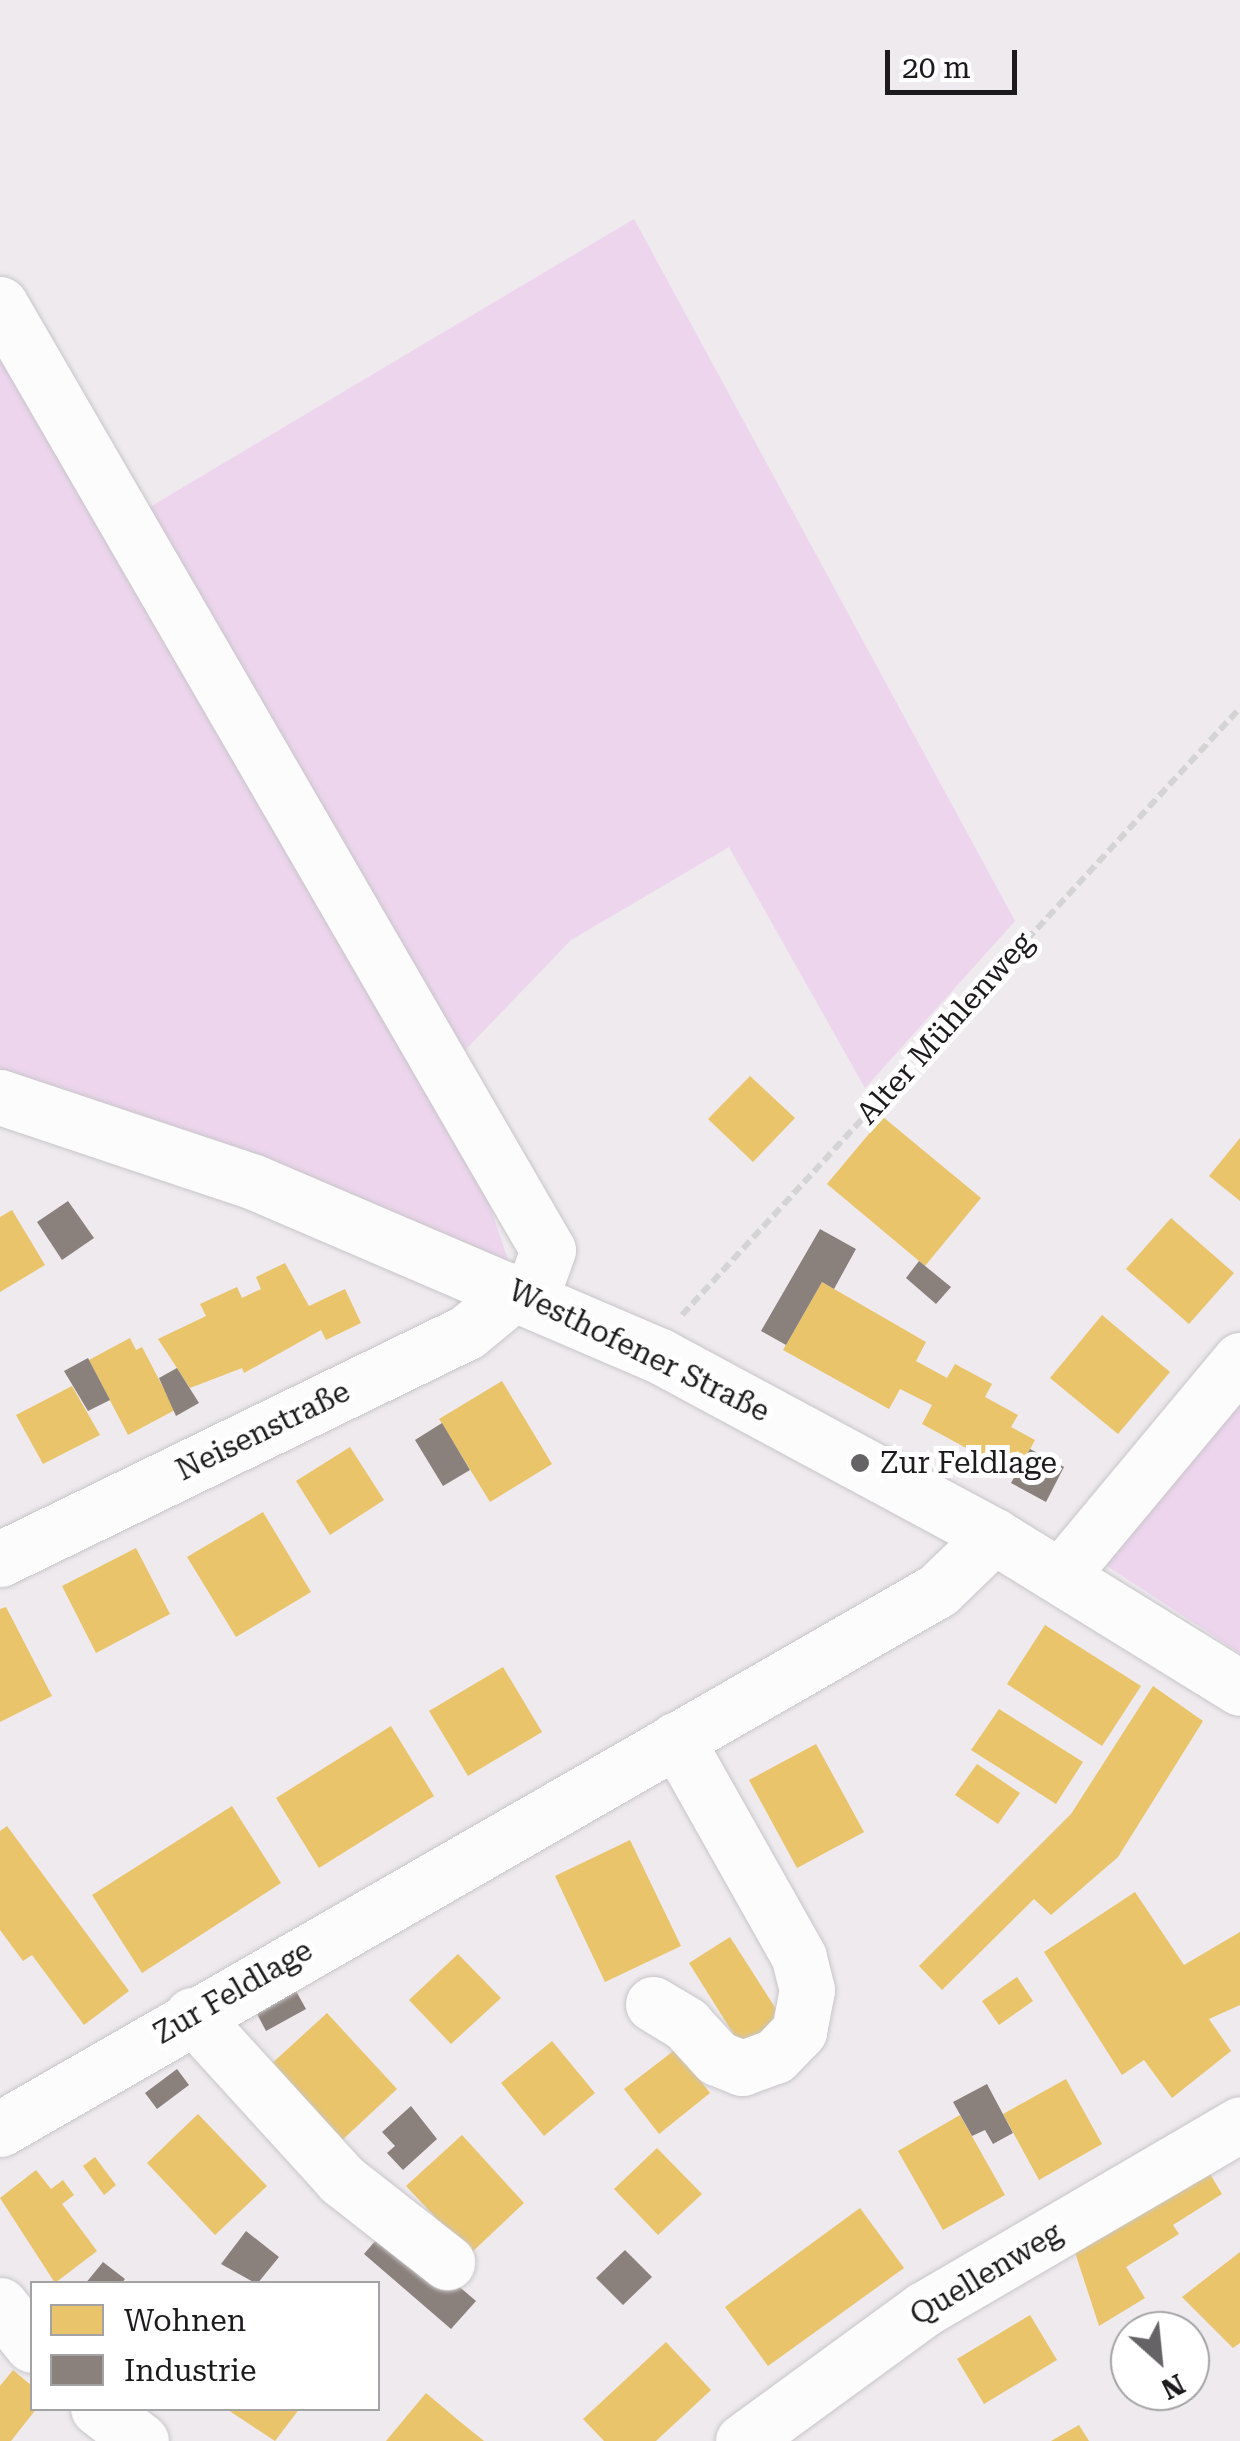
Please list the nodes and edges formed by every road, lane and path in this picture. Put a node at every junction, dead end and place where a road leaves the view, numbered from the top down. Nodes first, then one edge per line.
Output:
1 (0, 304) edge
2 (1240, 708) edge
3 (0, 1097) edge
4 (524, 1294) junction
5 (660, 1356) junction
6 (1240, 1360) edge
7 (994, 1536) junction
8 (0, 1558) edge
9 (1061, 1576) junction
10 (1240, 1688) edge
11 (676, 1740) junction
12 (652, 2004) dead end
13 (192, 2015) junction
14 (1240, 2124) edge
15 (0, 2128) edge
16 (447, 2262) dead end
17 (0, 2305) edge
18 (30, 2342) edge
19 (102, 2411) edge
20 (140, 2441) edge
21 (743, 2441) edge

1 - 4 street
2 - 5 path, Alter Mühlenweg
3 - 4 street, Westhofener Straße
4 - 5 street, Westhofener Straße
4 - 8 street, Neisenstraße
5 - 7 street, Westhofener Straße
6 - 9 street
7 - 9 street, Westhofener Straße
7 - 11 street, Zur Feldlage
9 - 10 street, Westhofener Straße
11 - 12 street
11 - 13 street, Zur Feldlage
13 - 15 street, Zur Feldlage
13 - 16 street
14 - 21 street, Quellenweg
17 - 18 street
19 - 20 street

